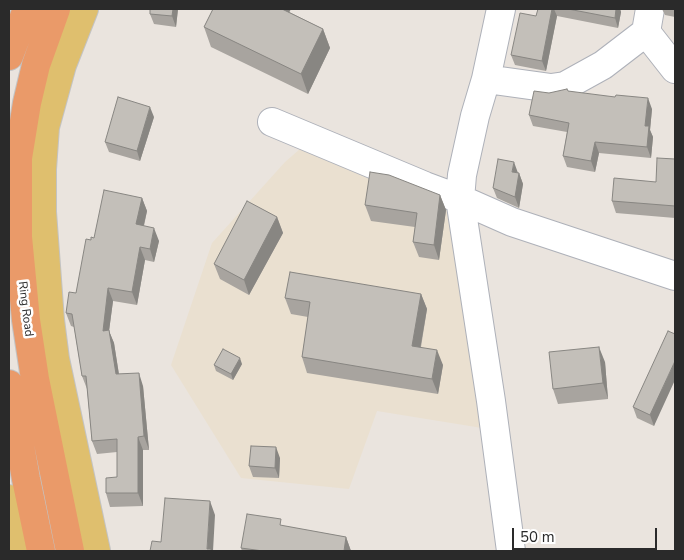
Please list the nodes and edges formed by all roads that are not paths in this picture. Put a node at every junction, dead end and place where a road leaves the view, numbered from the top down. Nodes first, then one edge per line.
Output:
1 (27, 9) edge
2 (56, 9) edge
3 (84, 9) edge
4 (502, 9) edge
5 (648, 21) edge
6 (9, 56) edge
7 (675, 69) edge
8 (486, 79) junction
9 (272, 122) dead end
10 (460, 199) junction
11 (675, 276) edge
12 (9, 384) edge
13 (9, 499) edge
14 (19, 551) edge
15 (41, 551) edge
16 (70, 551) edge
17 (96, 551) edge
18 (511, 551) edge

1 - 6 highway
2 - 16 highway, Ring Road
3 - 17 main road
4 - 8 street
5 - 7 street
5 - 8 street
8 - 10 street
9 - 10 street
10 - 11 street
10 - 18 street
12 - 15 highway
13 - 14 main road

